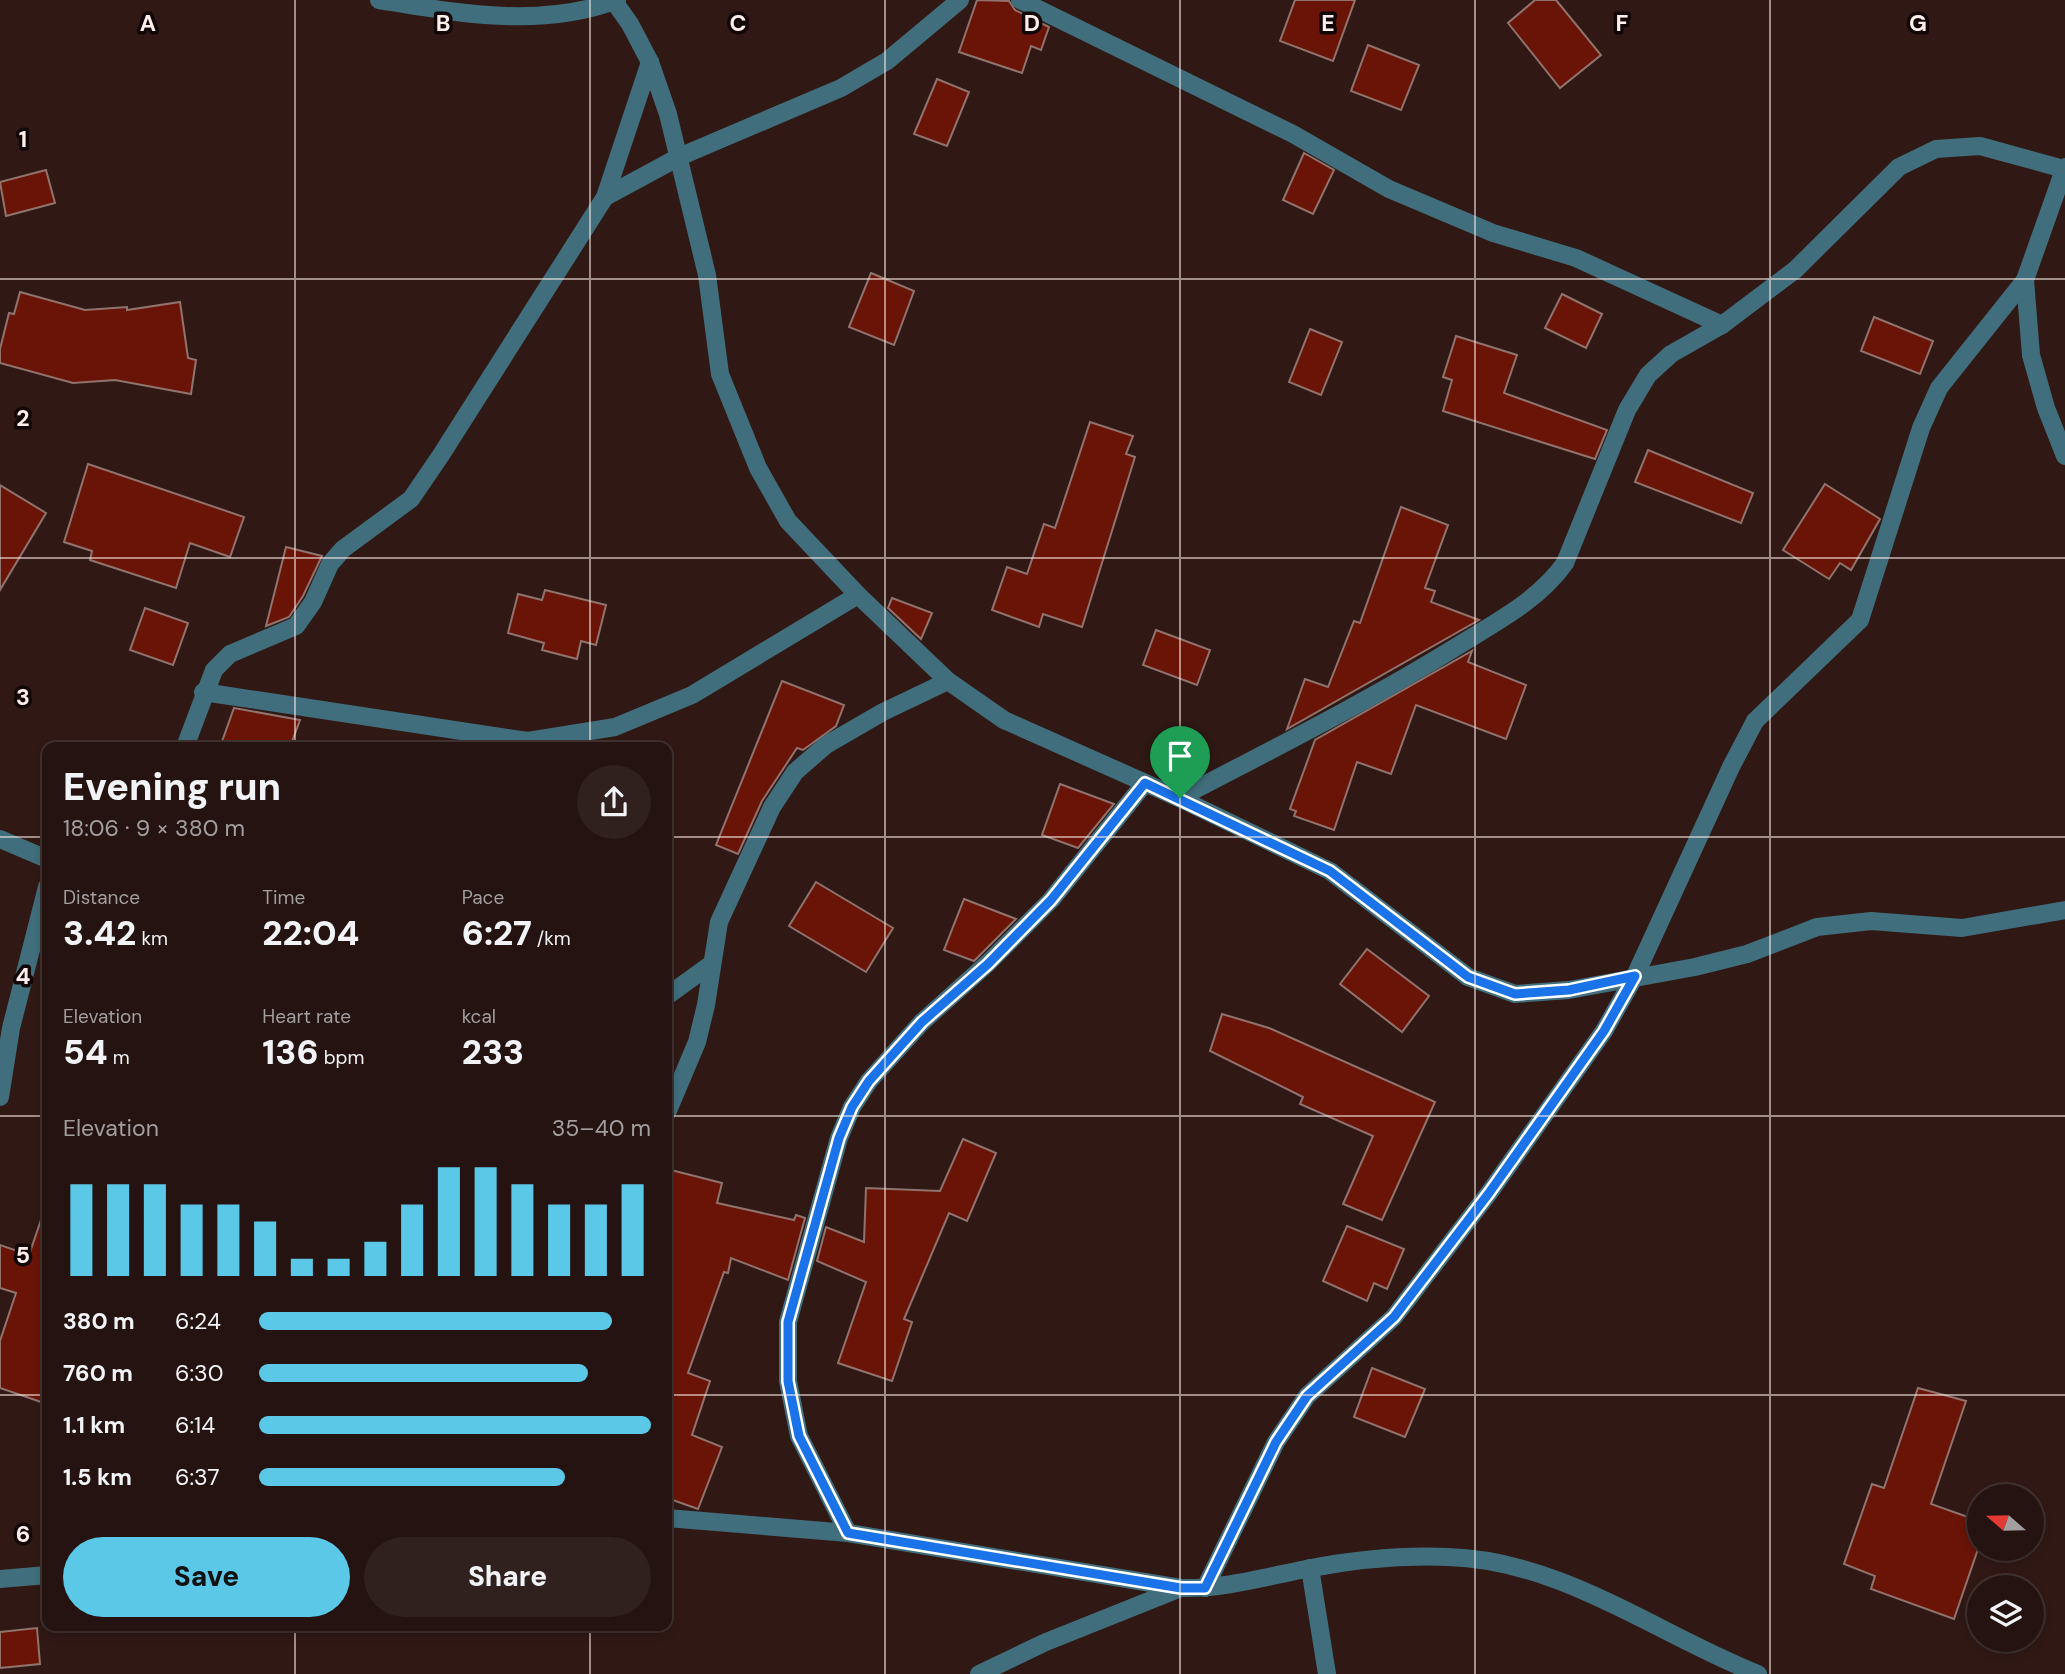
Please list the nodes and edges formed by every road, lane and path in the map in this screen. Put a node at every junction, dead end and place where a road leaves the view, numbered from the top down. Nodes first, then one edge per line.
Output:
1 (379, 0) edge
2 (615, 0) edge
3 (960, 0) edge
4 (1020, 0) edge
5 (650, 62) junction
6 (679, 157) junction
7 (2065, 168) edge
8 (605, 197) junction
9 (2025, 280) junction
10 (1722, 325) junction
11 (2065, 456) edge
12 (858, 595) junction
13 (948, 681) junction
14 (203, 692) junction
15 (187, 742) edge
16 (1145, 783) junction
17 (1180, 798) junction
18 (0, 839) edge
19 (42, 857) edge
20 (42, 907) edge
21 (2065, 910) edge
22 (710, 965) junction
23 (1635, 976) junction
24 (672, 992) edge
25 (0, 1097) edge
26 (672, 1101) edge
27 (672, 1518) edge
28 (848, 1533) junction
29 (1310, 1568) junction
30 (42, 1575) edge
31 (0, 1579) edge
32 (1181, 1588) junction
33 (1205, 1588) junction
34 (979, 1674) edge
35 (1327, 1674) edge
36 (1758, 1674) edge

1 - 2 street
2 - 5 street
3 - 6 street
4 - 10 street
5 - 6 street
5 - 8 street
6 - 8 street
6 - 12 street
7 - 9 street
7 - 10 street
8 - 14 street
9 - 11 street
9 - 23 street
10 - 17 street
12 - 13 street
12 - 14 street
13 - 16 street
13 - 22 street
14 - 15 street
16 - 17 street
16 - 28 street
17 - 23 street
18 - 19 street
20 - 25 street
21 - 23 street
22 - 24 street
22 - 26 street
23 - 33 street
27 - 28 street
28 - 32 street
29 - 33 street
29 - 35 street
29 - 36 street
30 - 31 street
32 - 33 street
32 - 34 street

